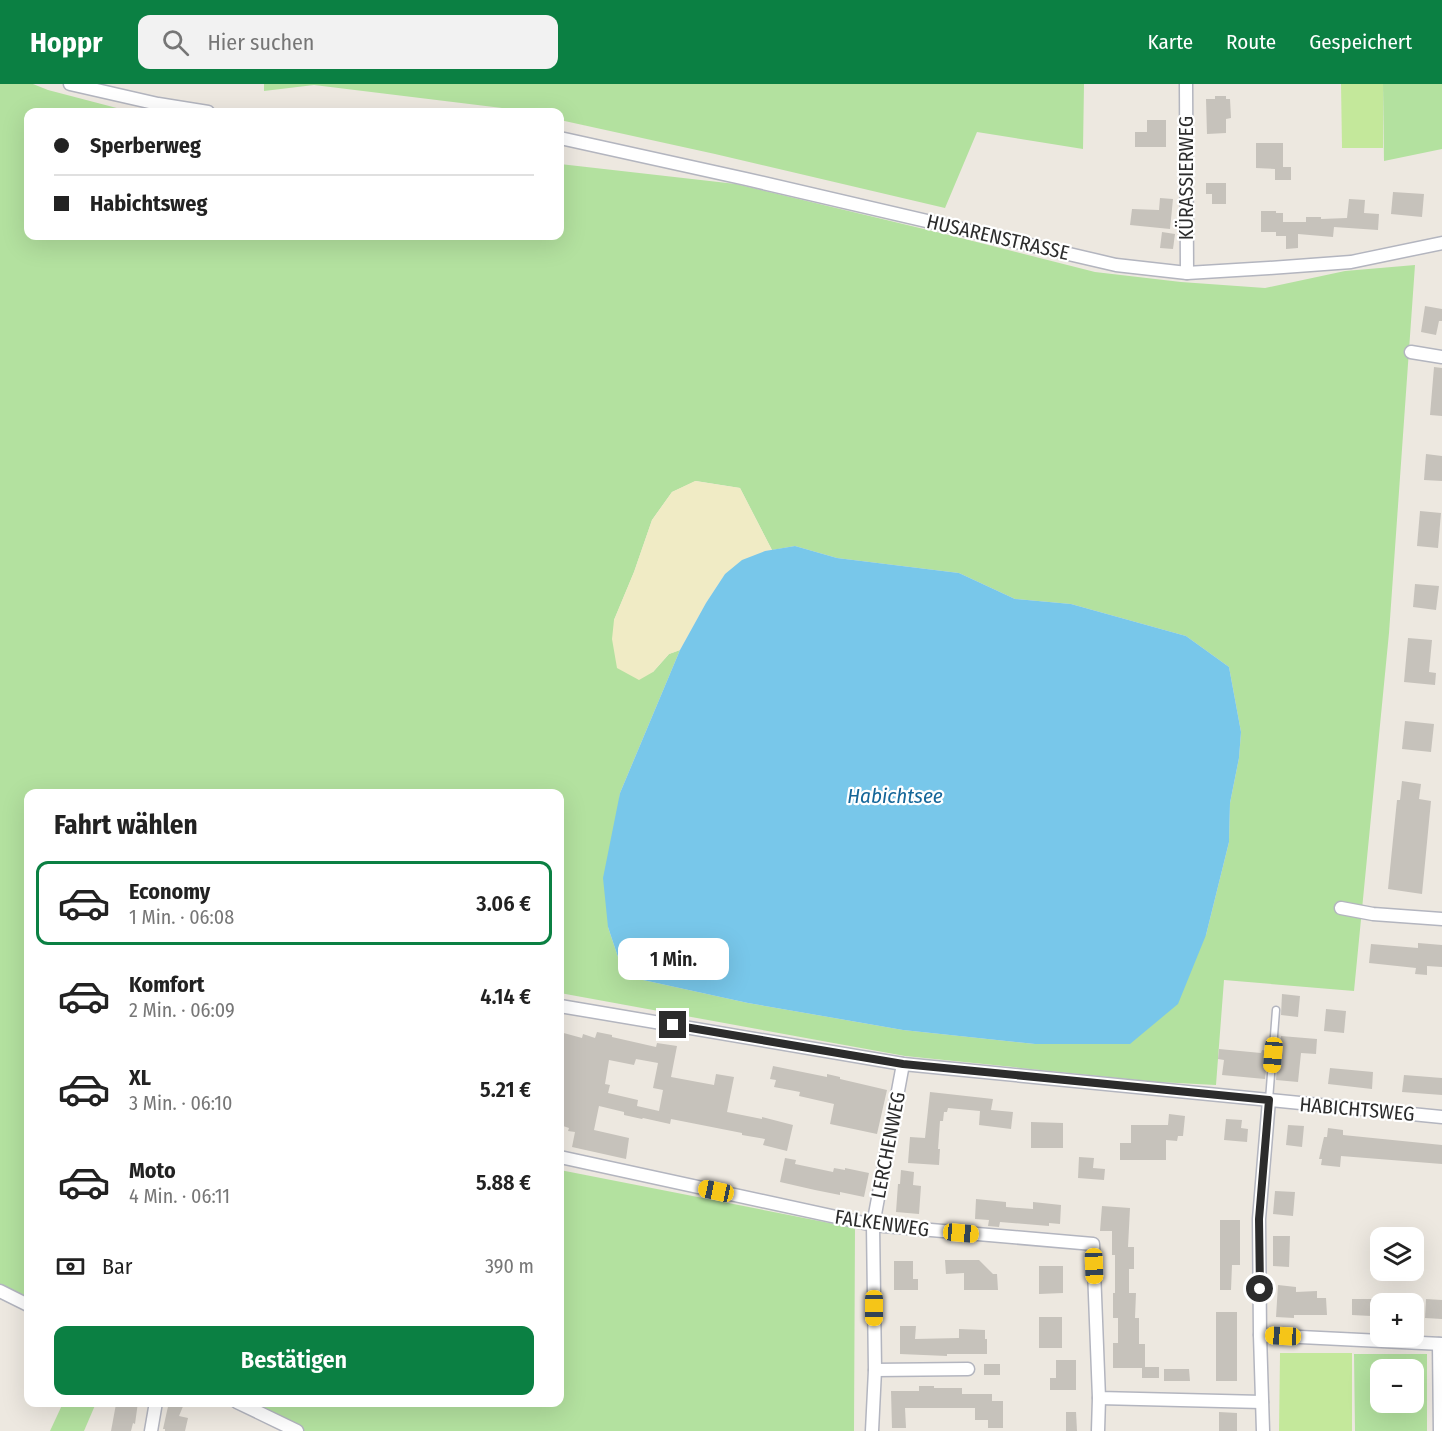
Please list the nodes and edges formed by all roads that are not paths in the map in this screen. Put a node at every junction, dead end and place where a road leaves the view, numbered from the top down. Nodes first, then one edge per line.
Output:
1 (70, 84) edge
2 (1185, 84) edge
3 (183, 108) edge
4 (564, 139) edge
5 (1442, 243) edge
6 (1186, 273) junction
7 (1412, 352) dead end
8 (1442, 357) edge
9 (1341, 909) dead end
10 (1442, 919) edge
11 (564, 1007) edge
12 (1276, 1010) dead end
13 (903, 1064) junction
14 (1269, 1100) junction
15 (1442, 1117) edge
16 (564, 1158) edge
17 (873, 1225) junction
18 (0, 1291) edge
19 (24, 1303) edge
20 (1260, 1335) junction
21 (1441, 1344) edge
22 (968, 1369) dead end
23 (875, 1370) junction
24 (1099, 1398) junction
25 (1262, 1402) junction
26 (155, 1407) edge
27 (247, 1407) edge
28 (151, 1431) edge
29 (297, 1431) edge
30 (872, 1431) edge
31 (1098, 1431) edge
32 (1263, 1431) edge
33 (1440, 1431) edge

1 - 3 street
2 - 6 street, KÜRASSIERWEG
4 - 6 street, HUSARENSTRASSE
5 - 6 street, HUSARENSTRASSE
7 - 8 street
9 - 10 street
11 - 13 street, HABICHTSWEG
12 - 14 lane
13 - 14 street, HABICHTSWEG
13 - 17 street, LERCHENWEG
14 - 15 street, HABICHTSWEG
14 - 20 street
16 - 17 street, FALKENWEG
17 - 23 street, LERCHENWEG
17 - 24 street, FALKENWEG
18 - 19 street
20 - 21 street
20 - 25 street
21 - 33 street
22 - 23 street
23 - 30 street, LERCHENWEG
24 - 25 street
24 - 31 street, FALKENWEG
25 - 32 street
26 - 28 street
27 - 29 street

